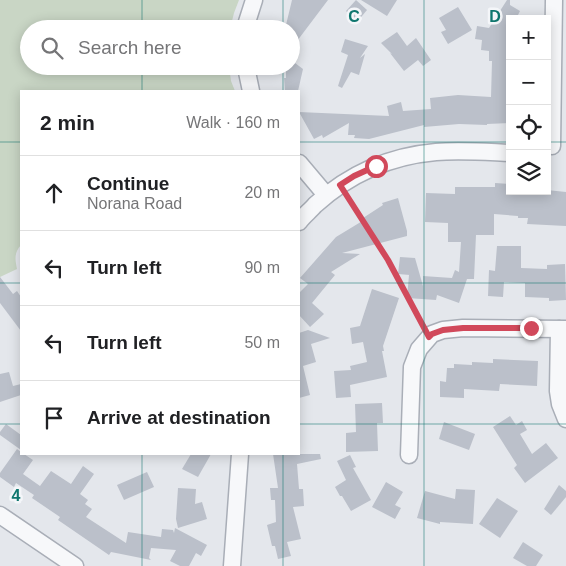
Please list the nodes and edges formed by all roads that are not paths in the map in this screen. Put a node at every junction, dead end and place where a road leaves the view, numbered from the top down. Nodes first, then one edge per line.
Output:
1 (254, 0) edge
2 (554, 0) edge
3 (248, 20) edge
4 (248, 75) edge
5 (251, 90) edge
6 (555, 148) edge
7 (506, 153) edge
8 (300, 163) edge
9 (326, 195) junction
10 (300, 221) edge
11 (562, 329) edge
12 (566, 419) edge
13 (240, 455) edge
14 (409, 455) dead end
15 (0, 515) edge
16 (75, 566) edge
17 (232, 566) edge

1 - 3 street
2 - 6 street
4 - 5 street
7 - 9 street
8 - 9 street
9 - 10 street
11 - 12 street
11 - 14 street
13 - 17 street
15 - 16 street

